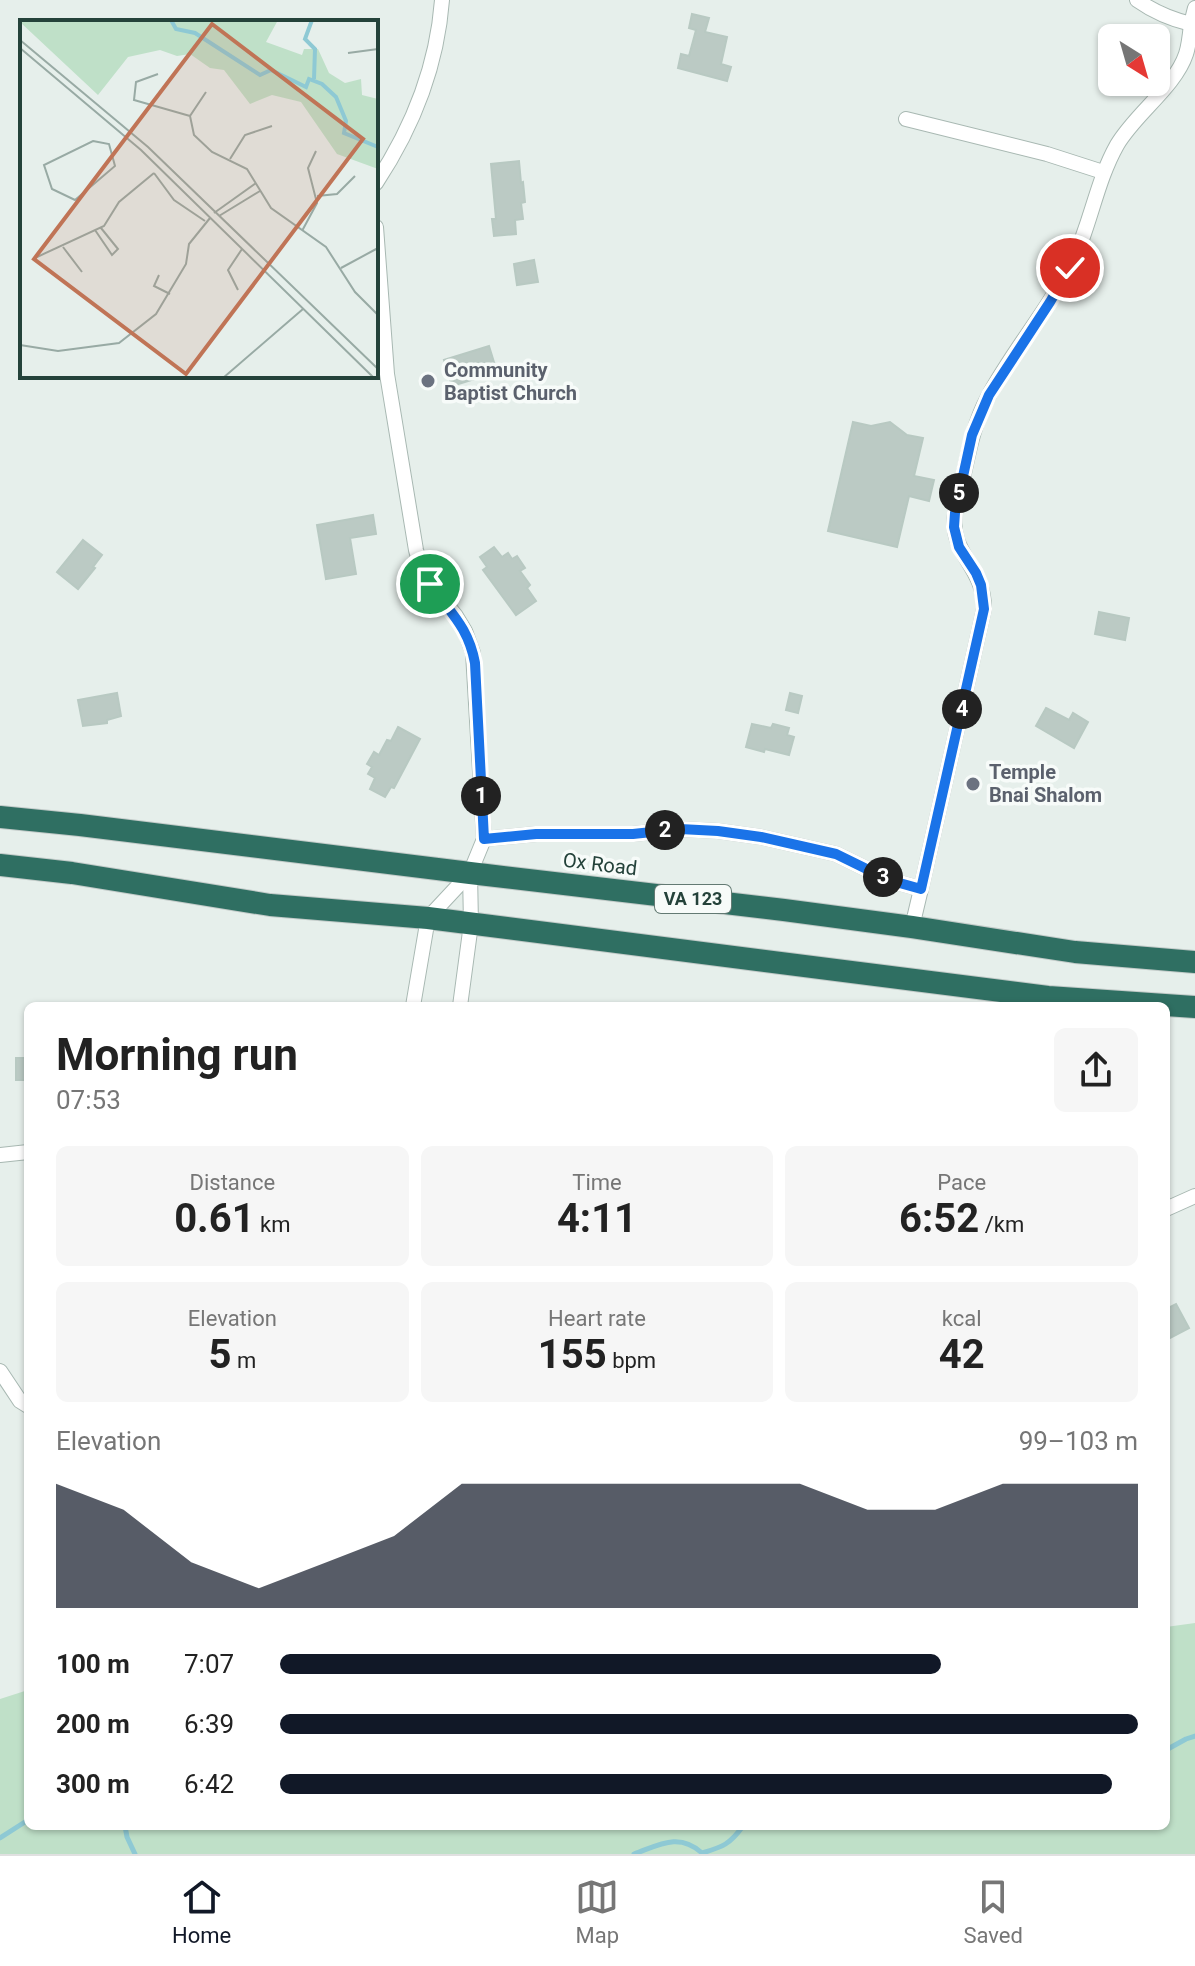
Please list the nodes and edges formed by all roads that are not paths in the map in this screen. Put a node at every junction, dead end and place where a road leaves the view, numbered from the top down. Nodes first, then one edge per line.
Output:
1 (442, 0) edge
2 (1137, 0) edge
3 (1195, 8) edge
4 (1191, 24) junction
5 (906, 119) dead end
6 (1103, 172) junction
7 (378, 180) edge
8 (378, 254) edge
9 (0, 817) edge
10 (484, 839) junction
11 (0, 865) edge
12 (470, 873) junction
13 (921, 889) junction
14 (428, 918) junction
15 (471, 924) junction
16 (912, 927) junction
17 (1195, 962) edge
18 (414, 1002) edge
19 (461, 1002) edge
20 (1122, 1002) edge
21 (1170, 1005) edge
22 (1195, 1007) edge
23 (24, 1152) edge
24 (0, 1155) edge
25 (1195, 1196) edge
26 (1170, 1207) edge
27 (0, 1371) edge
28 (24, 1404) edge

1 - 7 street
2 - 4 street
3 - 4 street
4 - 6 street
5 - 6 street
6 - 13 street
8 - 10 street
9 - 12 highway, Ox Road / VA 123
10 - 12 street
10 - 13 street
11 - 14 highway
12 - 14 street
12 - 15 street
12 - 16 highway, Ox Road / VA 123
13 - 16 street
14 - 15 highway
14 - 18 street
15 - 19 street
15 - 20 highway
16 - 17 highway, Ox Road / VA 123
21 - 22 highway
23 - 24 street
25 - 26 street
27 - 28 street

